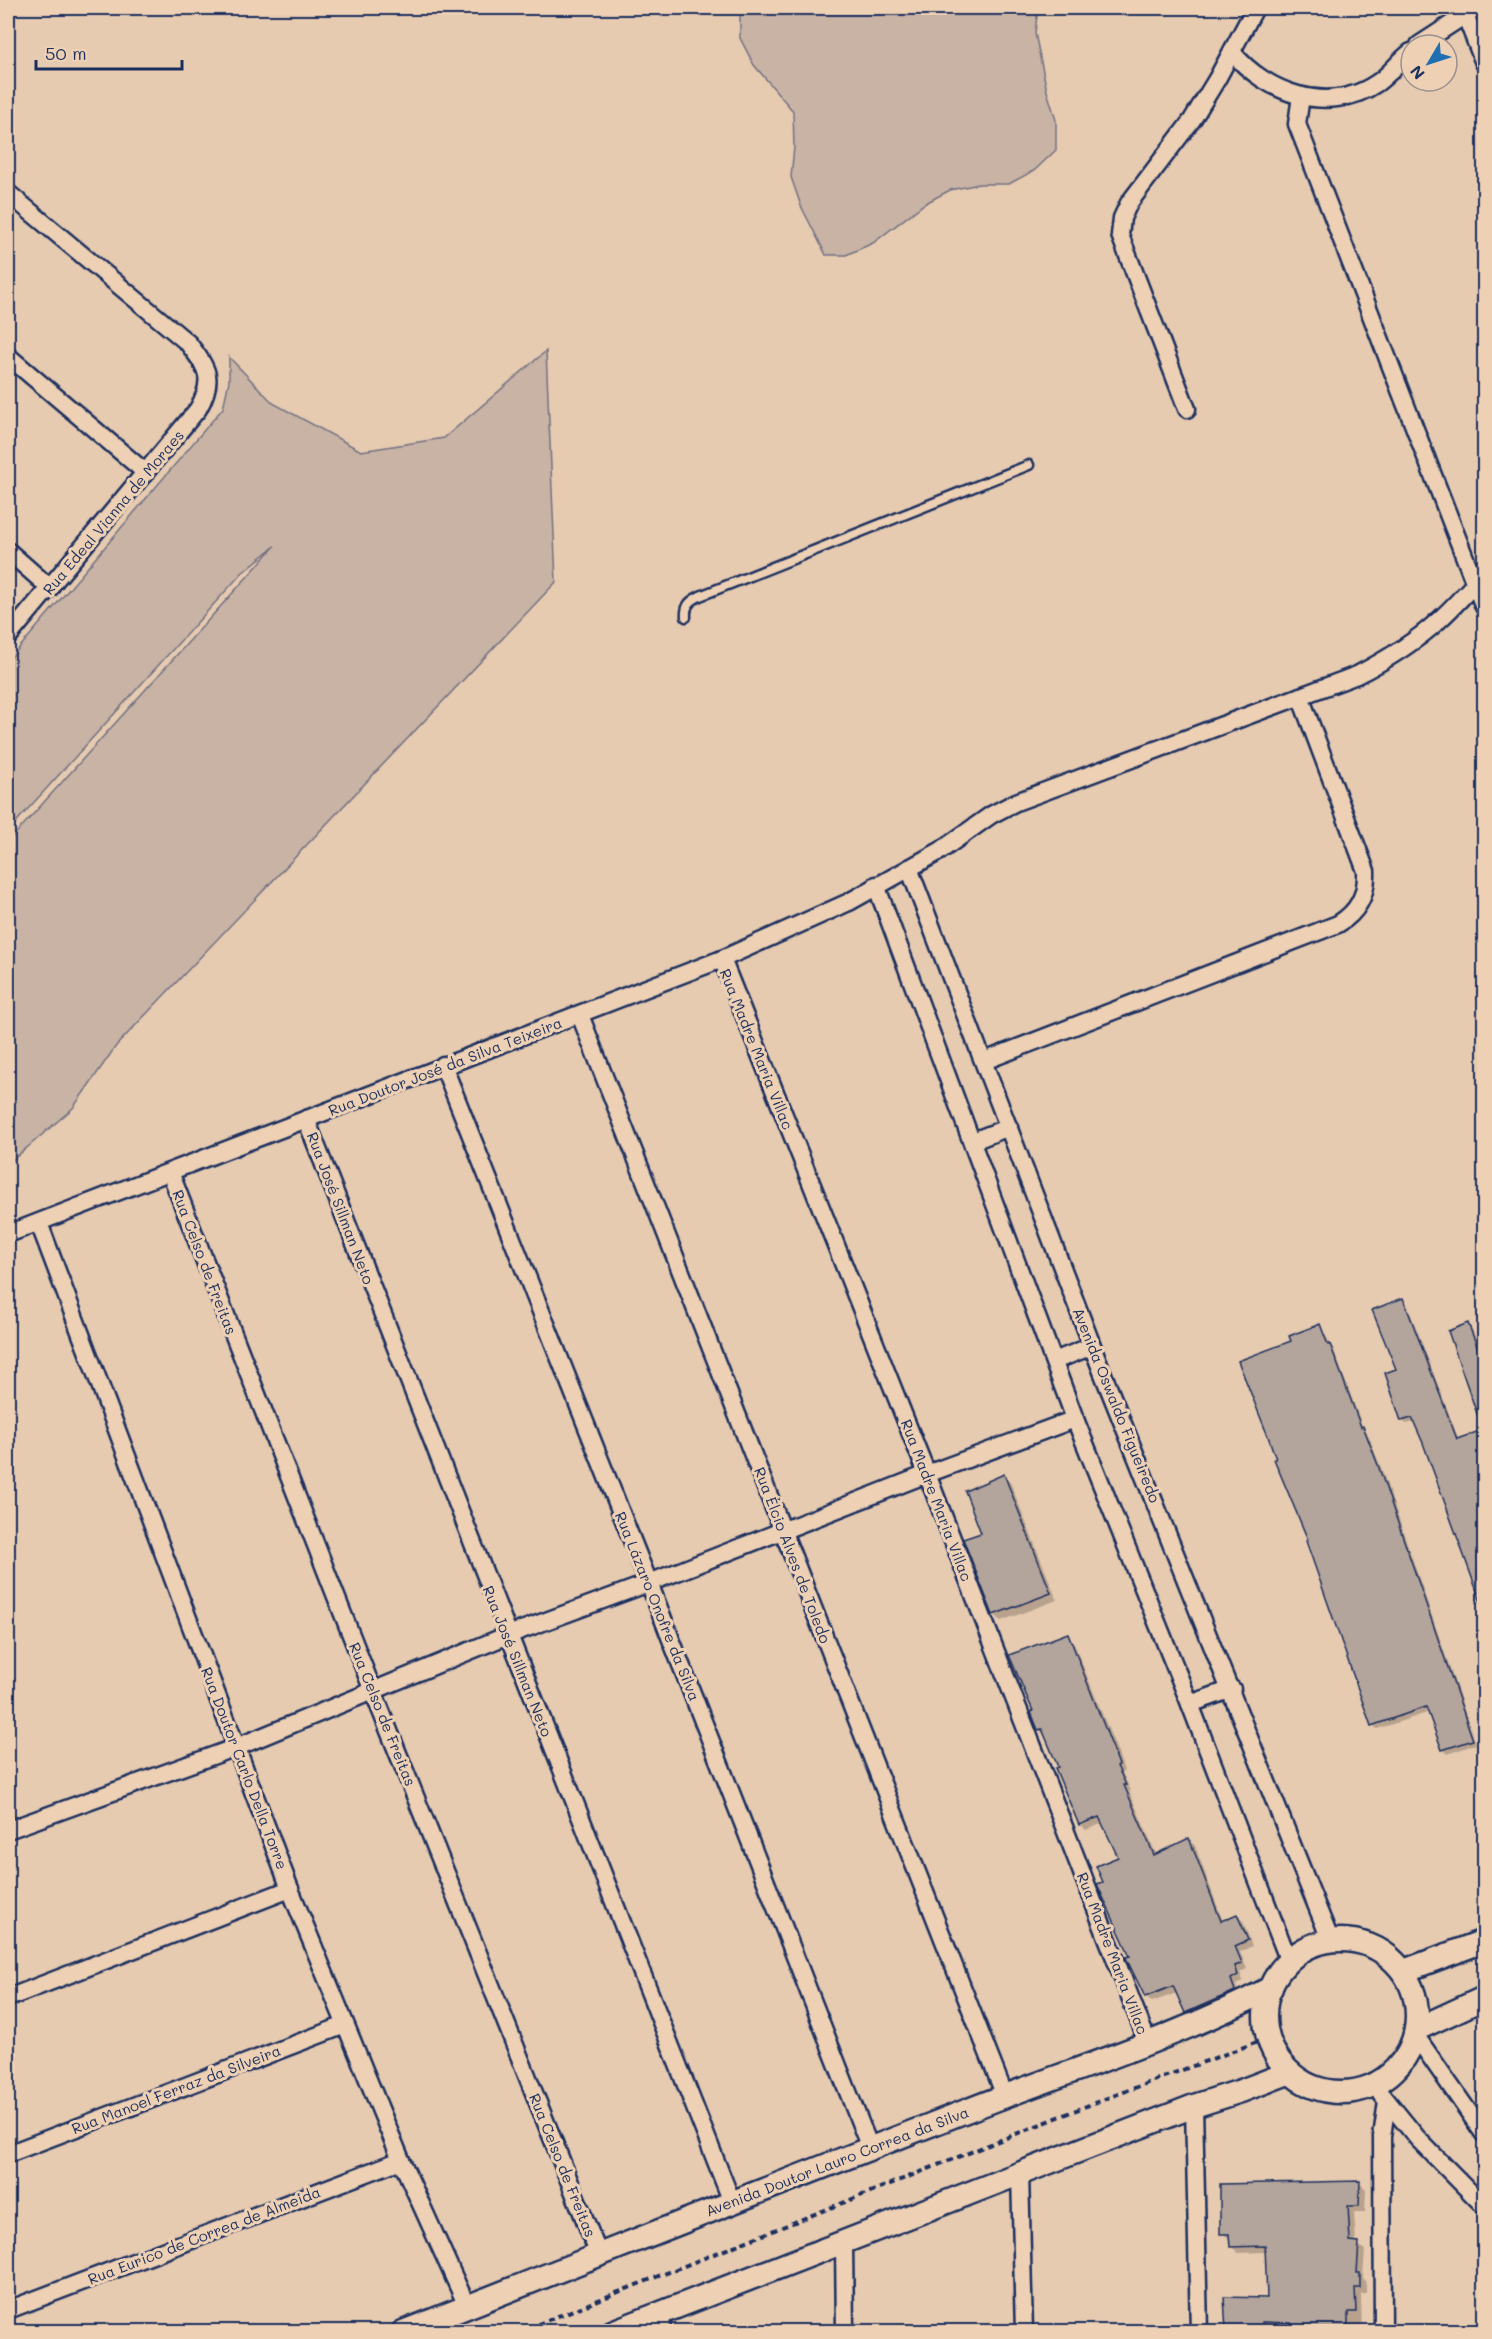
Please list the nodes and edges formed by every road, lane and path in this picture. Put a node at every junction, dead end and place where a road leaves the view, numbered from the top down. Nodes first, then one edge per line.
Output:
1 (1255, 8) edge
2 (1470, 11) edge
3 (1437, 33) edge
4 (1232, 52) junction
5 (1399, 63) edge
6 (1485, 63) edge
7 (1301, 96) junction
8 (8, 193) edge
9 (8, 356) edge
10 (1187, 409) dead end
11 (1029, 465) dead end
12 (146, 473) junction
13 (8, 551) edge
14 (1480, 579) edge
15 (50, 588) junction
16 (1485, 607) edge
17 (686, 617) dead end
18 (8, 637) edge
19 (1300, 696) junction
20 (909, 868) junction
21 (876, 885) junction
22 (722, 959) junction
23 (580, 1015) junction
24 (984, 1061) junction
25 (442, 1065) junction
26 (306, 1119) junction
27 (1010, 1126) junction
28 (973, 1141) junction
29 (170, 1172) junction
30 (39, 1223) junction
31 (8, 1234) edge
32 (1092, 1346) junction
33 (1054, 1361) junction
34 (1075, 1419) junction
35 (927, 1474) junction
36 (783, 1531) junction
37 (649, 1583) junction
38 (508, 1635) junction
39 (1232, 1689) junction
40 (373, 1691) junction
41 (1190, 1704) junction
42 (237, 1747) junction
43 (8, 1830) edge
44 (290, 1889) junction
45 (1330, 1939) junction
46 (1485, 1941) edge
47 (1288, 1959) junction
48 (1404, 1971) junction
49 (1271, 1988) junction
50 (8, 1998) edge
51 (1485, 1998) edge
52 (345, 2025) junction
53 (1417, 2032) junction
54 (1268, 2038) junction
55 (1148, 2043) junction
56 (1288, 2073) junction
57 (1381, 2093) junction
58 (1005, 2096) junction
59 (1194, 2106) junction
60 (1485, 2134) edge
61 (870, 2148) junction
62 (8, 2154) edge
63 (401, 2160) junction
64 (1020, 2173) junction
65 (732, 2202) junction
66 (1485, 2206) edge
67 (844, 2242) junction
68 (599, 2255) junction
69 (467, 2306) junction
70 (8, 2310) edge
71 (662, 2322) edge
72 (403, 2331) edge
73 (518, 2331) edge
74 (612, 2331) edge
75 (845, 2331) edge
76 (1024, 2331) edge
77 (1199, 2331) edge
78 (1383, 2331) edge

1 - 4 street
2 - 3 street
2 - 6 street
4 - 7 street
4 - 10 street
5 - 7 street
7 - 14 street
8 - 12 street, Rua Edeal Vianna de Moraes
9 - 12 street
11 - 17 lane
12 - 15 street, Rua Edeal Vianna de Moraes
13 - 15 street
14 - 16 street
14 - 19 street, Rua Doutor José da Silva Teixeira
15 - 18 street, Rua Edeal Vianna de Moraes
19 - 20 street, Rua Doutor José da Silva Teixeira
19 - 24 street
20 - 21 street, Rua Doutor José da Silva Teixeira
20 - 24 street, Avenida Oswaldo Figueiredo
21 - 22 street, Rua Doutor José da Silva Teixeira
21 - 28 street
22 - 23 street, Rua Doutor José da Silva Teixeira
22 - 35 street, Rua Madre Maria Villac
23 - 25 street, Rua Doutor José da Silva Teixeira
23 - 36 street, Rua Élcio Alves de Toledo
24 - 27 street, Avenida Oswaldo Figueiredo
25 - 26 street, Rua Doutor José da Silva Teixeira
25 - 37 street, Rua Lázaro Onofre da Silva
26 - 29 street, Rua Doutor José da Silva Teixeira
26 - 38 street, Rua José Sillman Neto
27 - 28 street
27 - 32 street, Avenida Oswaldo Figueiredo
28 - 33 street
29 - 30 street, Rua Doutor José da Silva Teixeira
29 - 40 street, Rua Celso de Freitas
30 - 31 street, Rua Doutor José da Silva Teixeira
30 - 42 street, Rua Doutor Carlo Della Torre
32 - 33 street
32 - 39 street, Avenida Oswaldo Figueiredo
33 - 34 street
34 - 35 street
34 - 41 street
35 - 36 street
35 - 55 street, Rua Madre Maria Villac
36 - 37 street
36 - 58 street, Rua Élcio Alves de Toledo
37 - 38 street
37 - 61 street, Rua Lázaro Onofre da Silva
38 - 40 street
38 - 65 street, Rua José Sillman Neto
39 - 41 street
39 - 45 street, Avenida Oswaldo Figueiredo
40 - 42 street
40 - 68 street, Rua Celso de Freitas
41 - 47 street
42 - 43 street
42 - 44 street, Rua Doutor Carlo Della Torre
44 - 50 street
44 - 52 street, Rua Doutor Carlo Della Torre
45 - 47 main road
45 - 48 main road
46 - 48 main road
47 - 49 main road
48 - 53 main road
49 - 54 main road
49 - 55 main road, Avenida Doutor Lauro Correa da Silva
51 - 53 main road
52 - 62 street, Rua Manoel Ferraz da Silveira
52 - 63 street, Rua Doutor Carlo Della Torre
53 - 57 main road
53 - 60 street
54 - 56 main road
54 - 73 path
55 - 58 main road, Avenida Doutor Lauro Correa da Silva
56 - 57 main road
56 - 59 main road
57 - 66 street
57 - 78 street
58 - 61 main road, Avenida Doutor Lauro Correa da Silva
59 - 64 main road
59 - 77 street
61 - 65 main road, Avenida Doutor Lauro Correa da Silva
63 - 69 street, Rua Doutor Carlo Della Torre
63 - 70 street, Rua Eurico de Correa de Almeida
64 - 67 main road
64 - 76 street
65 - 68 main road, Avenida Doutor Lauro Correa da Silva
67 - 71 main road
67 - 75 street
68 - 69 main road, Avenida Doutor Lauro Correa da Silva
69 - 72 main road, Avenida Doutor Lauro Correa da Silva
71 - 74 main road

